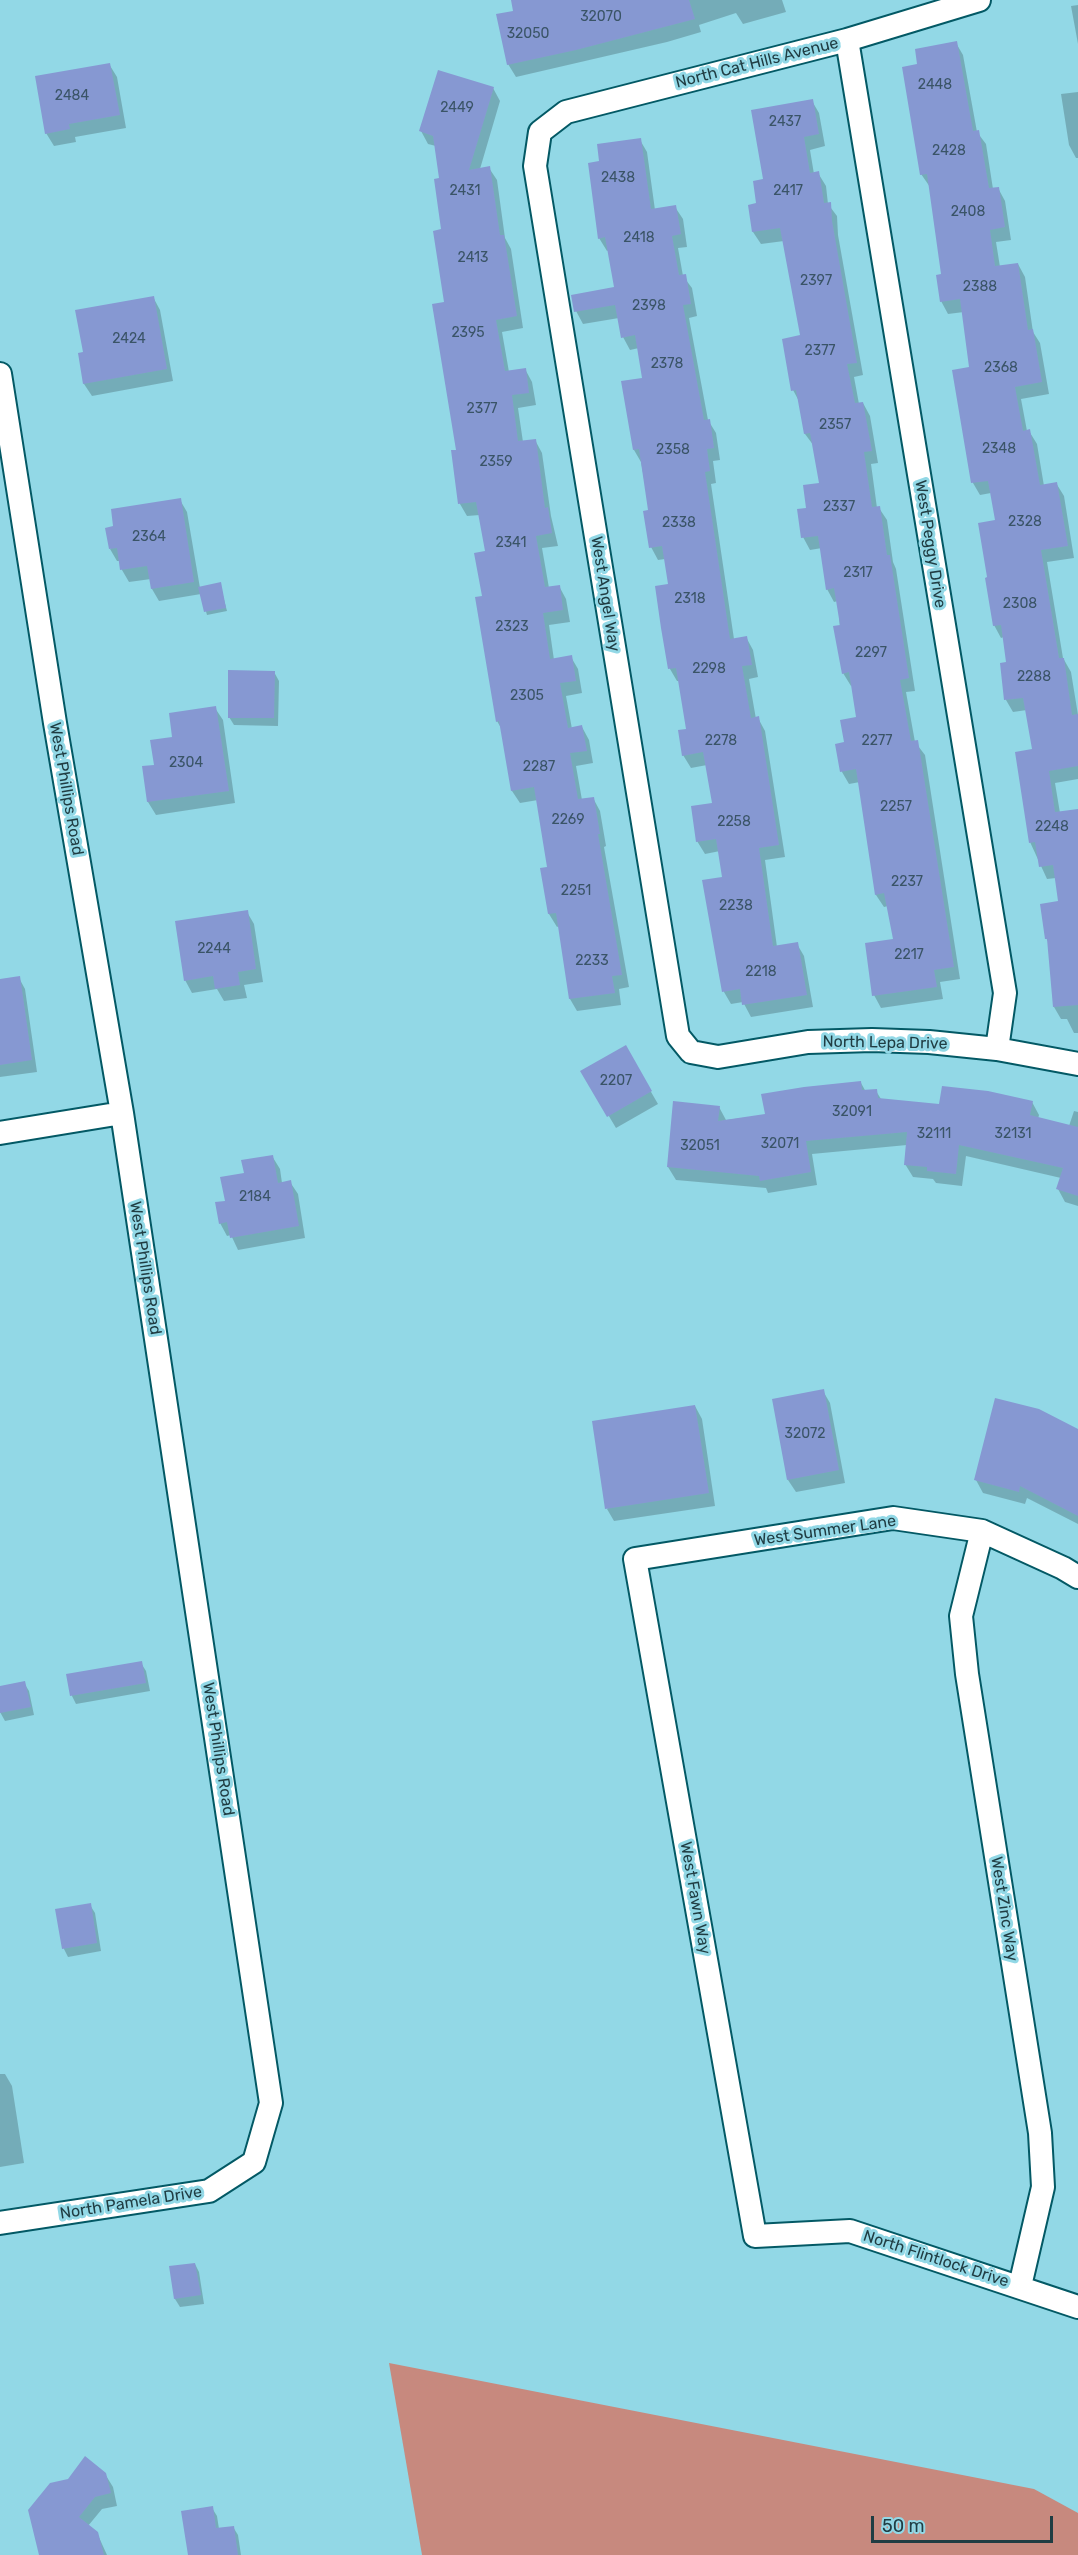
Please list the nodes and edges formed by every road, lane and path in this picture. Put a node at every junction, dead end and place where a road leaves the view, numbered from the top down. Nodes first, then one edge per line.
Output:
1 (979, 0) edge
2 (847, 40) junction
3 (540, 132) joint
4 (0, 374) edge
5 (998, 1049) junction
6 (691, 1052) joint
7 (1078, 1064) edge
8 (122, 1113) junction
9 (0, 1133) edge
10 (982, 1532) junction
11 (635, 1559) joint
12 (1078, 1577) edge
13 (254, 2162) joint
14 (0, 2223) edge
15 (755, 2236) joint
16 (1020, 2286) junction
17 (1078, 2307) edge

1 - 2 street, North Cat Hills Avenue
2 - 3 street, North Cat Hills Avenue
2 - 5 street, West Peggy Drive
3 - 6 street, West Angel Way
4 - 8 street, West Phillips Road
5 - 6 street, North Lepa Drive
5 - 7 street, North Lepa Drive
8 - 9 street
8 - 13 street, West Phillips Road
10 - 11 street, West Summer Lane
10 - 12 street, West Summer Lane
10 - 16 street, West Zinc Way
11 - 15 street, West Fawn Way
13 - 14 street, North Pamela Drive
15 - 16 street, North Flintlock Drive
16 - 17 street, North Flintlock Drive

